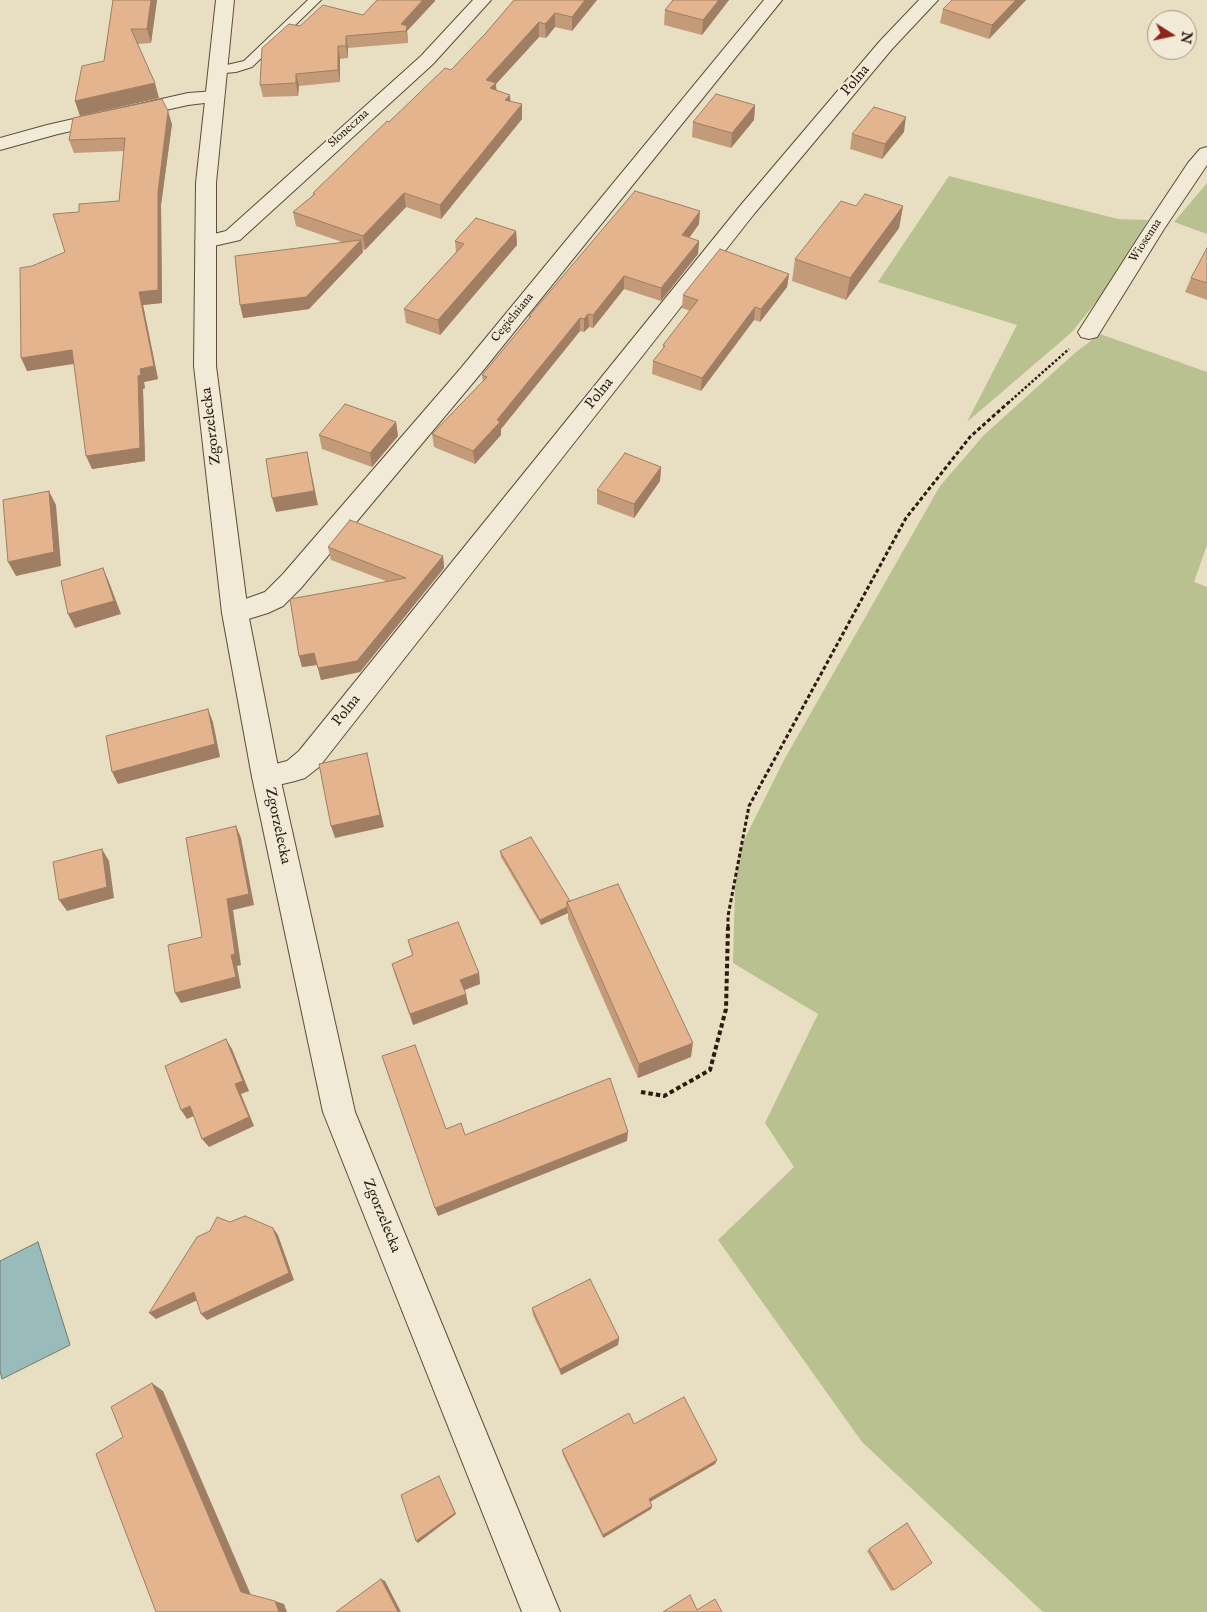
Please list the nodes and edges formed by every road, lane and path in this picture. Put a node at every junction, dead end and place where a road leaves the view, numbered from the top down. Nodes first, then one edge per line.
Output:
1 (225, 0) edge
2 (315, 0) edge
3 (482, 0) edge
4 (773, 0) edge
5 (929, 0) edge
6 (216, 84) junction
7 (0, 144) edge
8 (1207, 153) edge
9 (206, 242) junction
10 (1089, 332) joint
11 (234, 613) junction
12 (266, 777) junction
13 (641, 1092) dead end
14 (541, 1612) edge

1 - 6 street, Zgorzelecka
2 - 6 lane
3 - 9 street, Słoneczna
4 - 11 street, Cegielniana
5 - 12 street, Polna
6 - 7 street
6 - 9 street, Zgorzelecka
8 - 10 street, Wiosenna
9 - 11 street, Zgorzelecka
10 - 13 path
11 - 12 street, Zgorzelecka
12 - 14 street, Zgorzelecka

